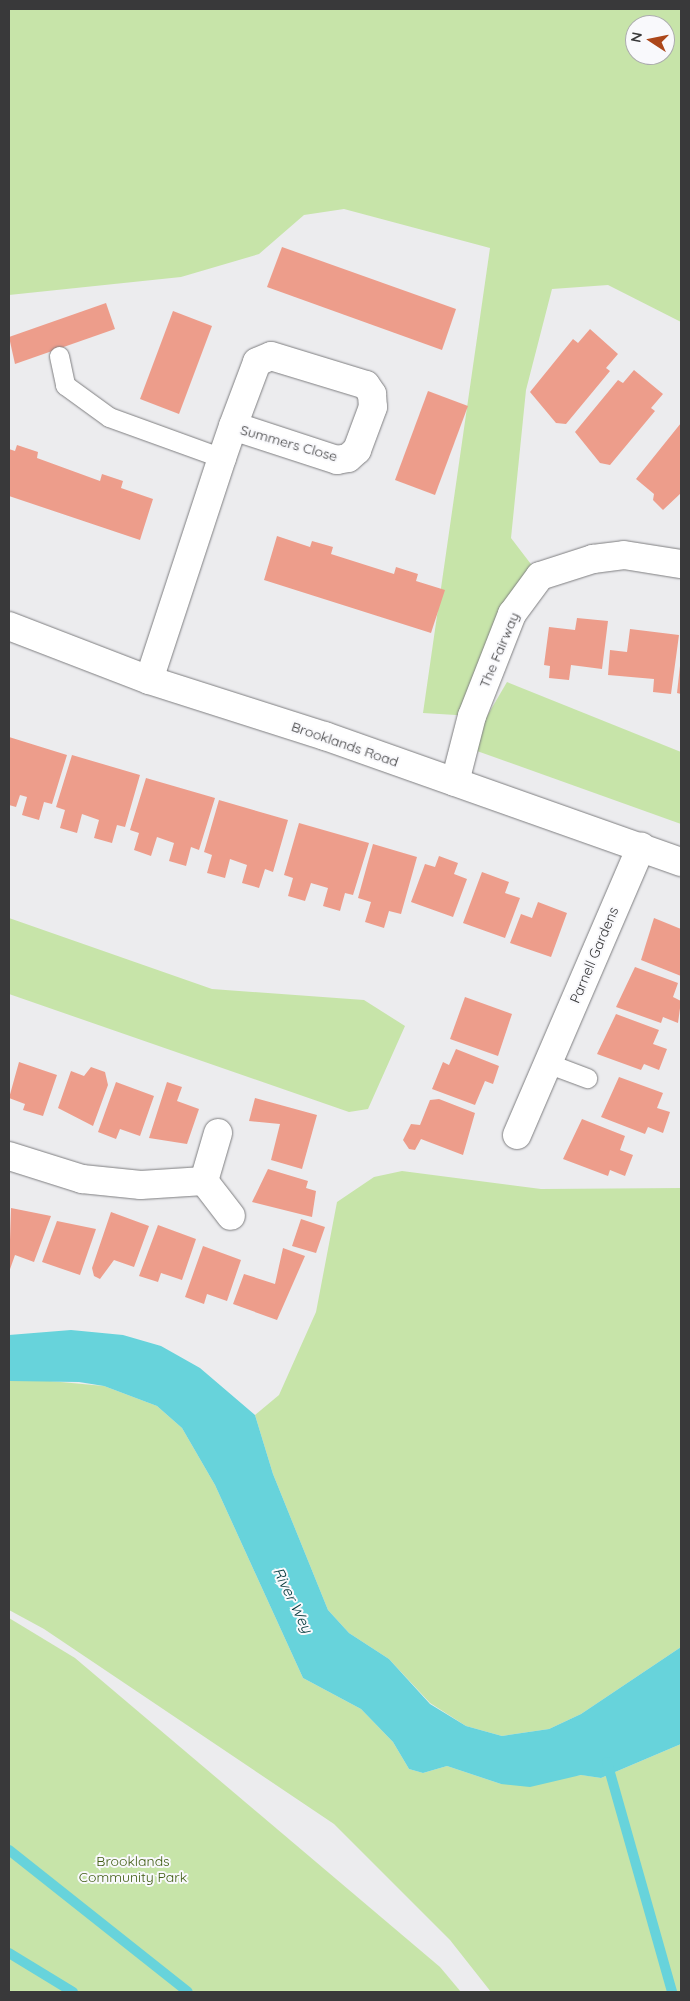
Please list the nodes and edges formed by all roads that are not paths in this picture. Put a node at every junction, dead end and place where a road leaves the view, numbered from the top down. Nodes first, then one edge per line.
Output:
1 (59, 356) dead end
2 (233, 426) junction
3 (222, 458) junction
4 (681, 564) edge
5 (9, 626) edge
6 (149, 680) junction
7 (455, 782) junction
8 (640, 847) junction
9 (681, 862) edge
10 (547, 1063) junction
11 (586, 1078) dead end
12 (218, 1133) dead end
13 (517, 1135) dead end
14 (9, 1156) edge
15 (204, 1181) junction
16 (231, 1216) dead end

1 - 3 lane
2 - 2 street, Summers Close
2 - 3 street, Summers Close
3 - 6 street, Summers Close
4 - 7 street, The Fairway
5 - 6 street, Brooklands Road
6 - 7 street, Brooklands Road
7 - 8 street, Brooklands Road
8 - 9 street, Brooklands Road
8 - 10 street, Parnell Gardens
10 - 11 lane
10 - 13 street, Parnell Gardens
12 - 15 street
14 - 15 street
15 - 16 street

